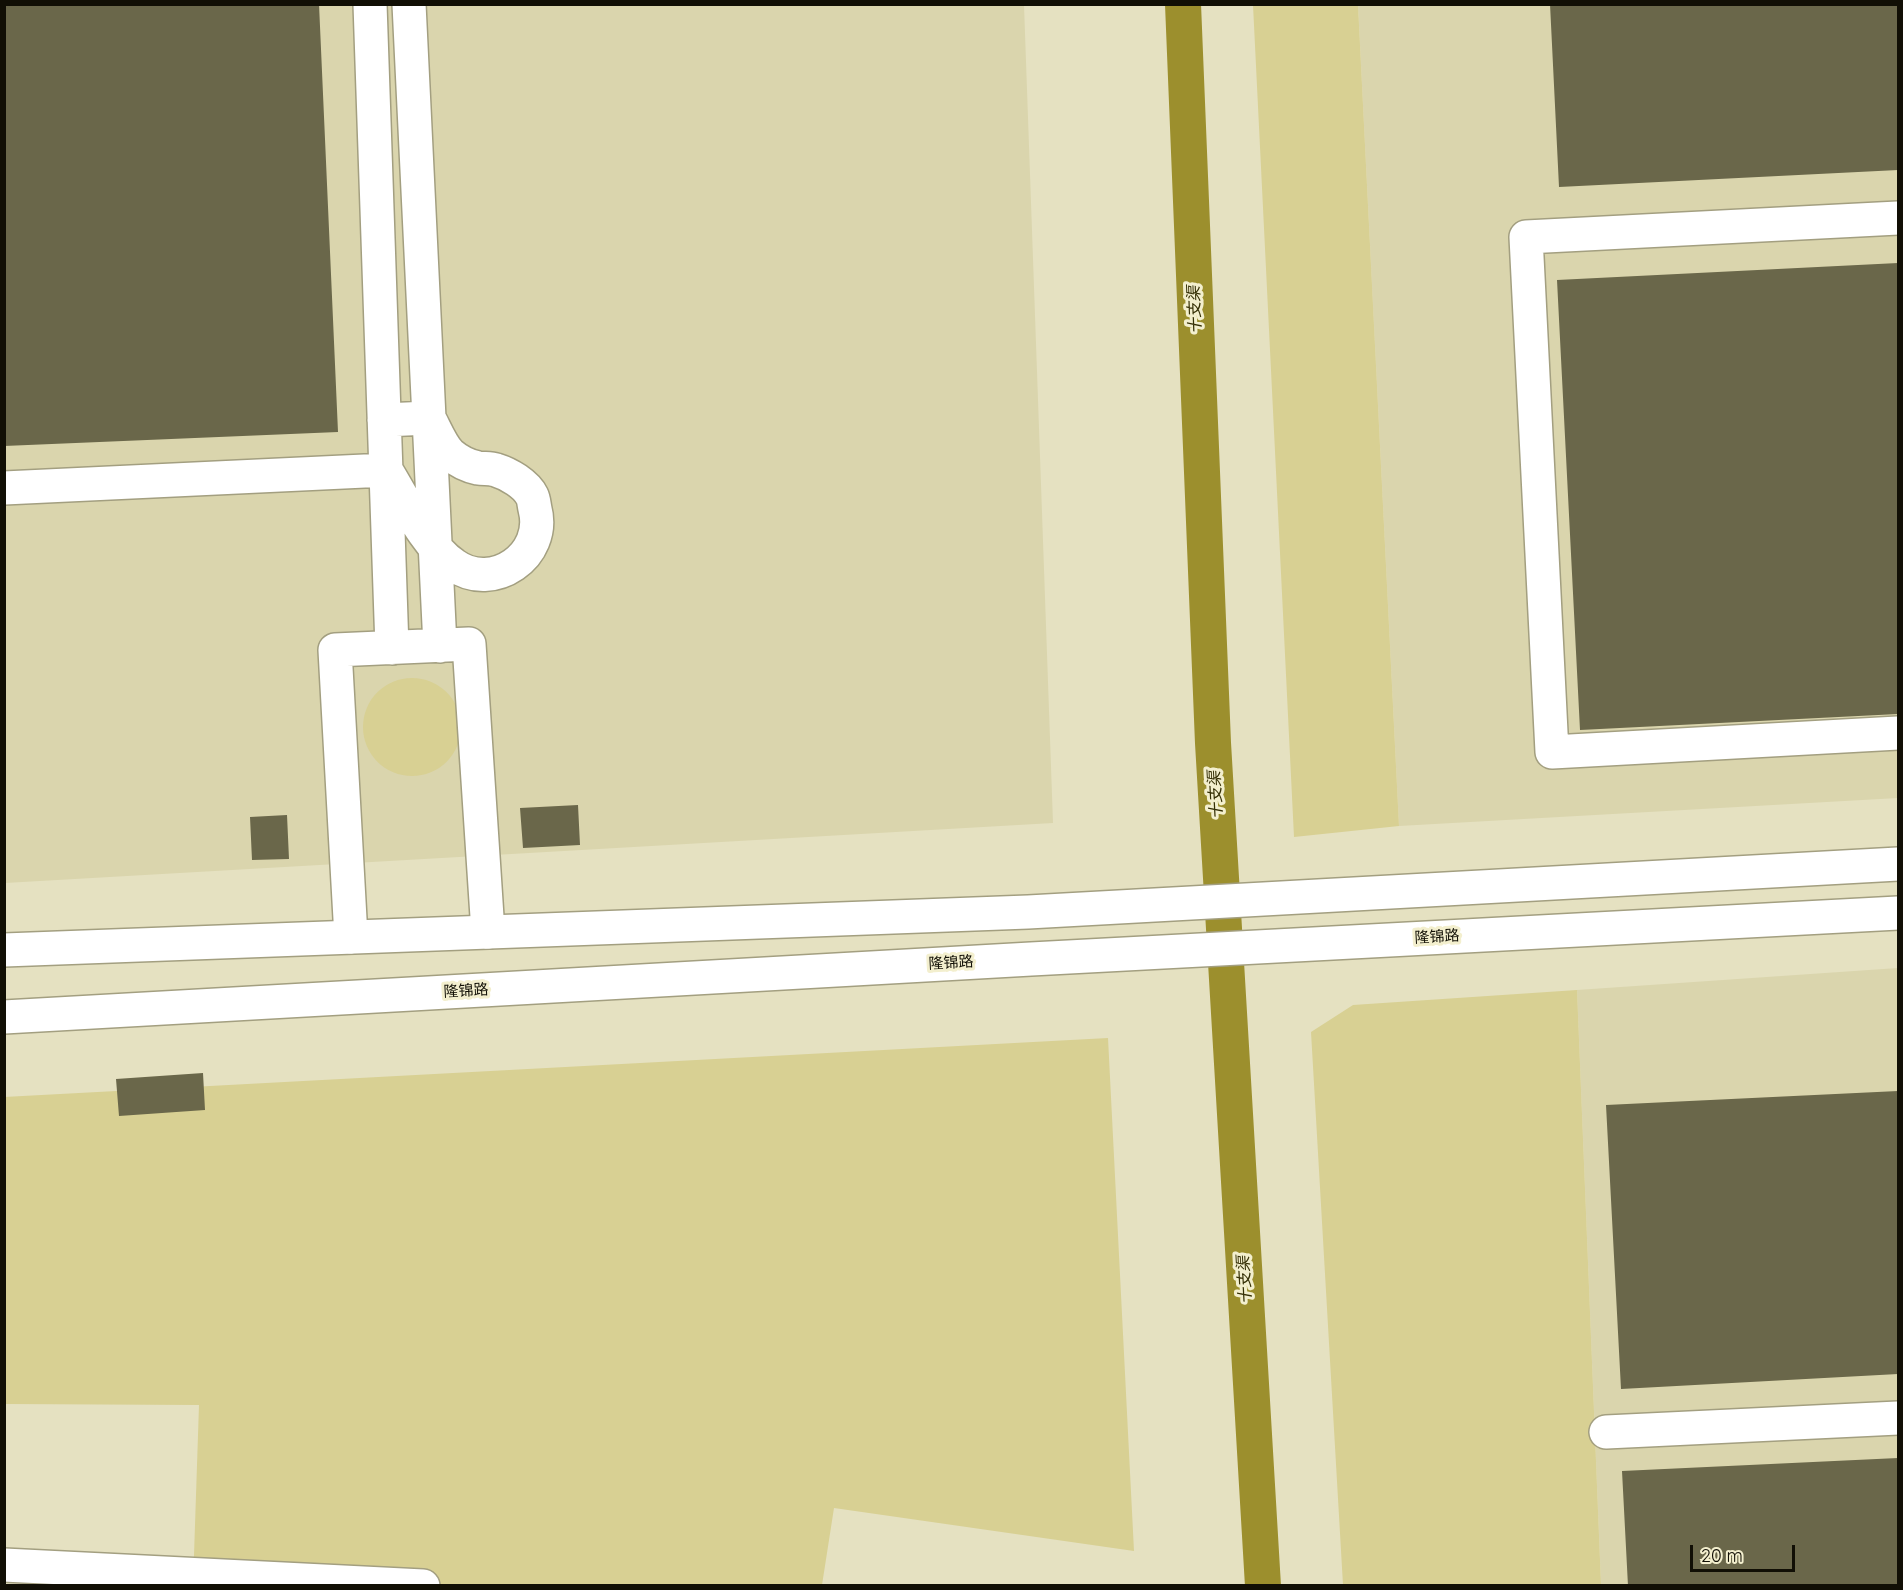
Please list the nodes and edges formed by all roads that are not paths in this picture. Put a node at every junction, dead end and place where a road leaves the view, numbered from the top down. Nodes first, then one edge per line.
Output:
1 (370, 4) edge
2 (409, 4) edge
3 (1899, 218) edge
4 (429, 418) junction
5 (384, 420) junction
6 (386, 470) junction
7 (4, 488) edge
8 (435, 550) junction
9 (440, 646) junction
10 (392, 648) junction
11 (1899, 733) edge
12 (1899, 864) edge
13 (1899, 913) edge
14 (488, 932) junction
15 (351, 937) junction
16 (4, 950) edge
17 (4, 1017) edge
18 (1899, 1418) edge
19 (1606, 1432) dead end
20 (4, 1566) edge
21 (423, 1586) edge

1 - 5 main road
2 - 4 main road
3 - 11 main road
4 - 5 main road
4 - 8 main road
4 - 8 main road
5 - 6 main road
6 - 7 main road
6 - 8 main road
6 - 10 main road
8 - 9 main road
9 - 10 main road
9 - 14 main road
10 - 15 main road
12 - 14 main road
13 - 17 main road, 隆锦路
14 - 15 main road
15 - 16 main road
18 - 19 main road
20 - 21 main road

